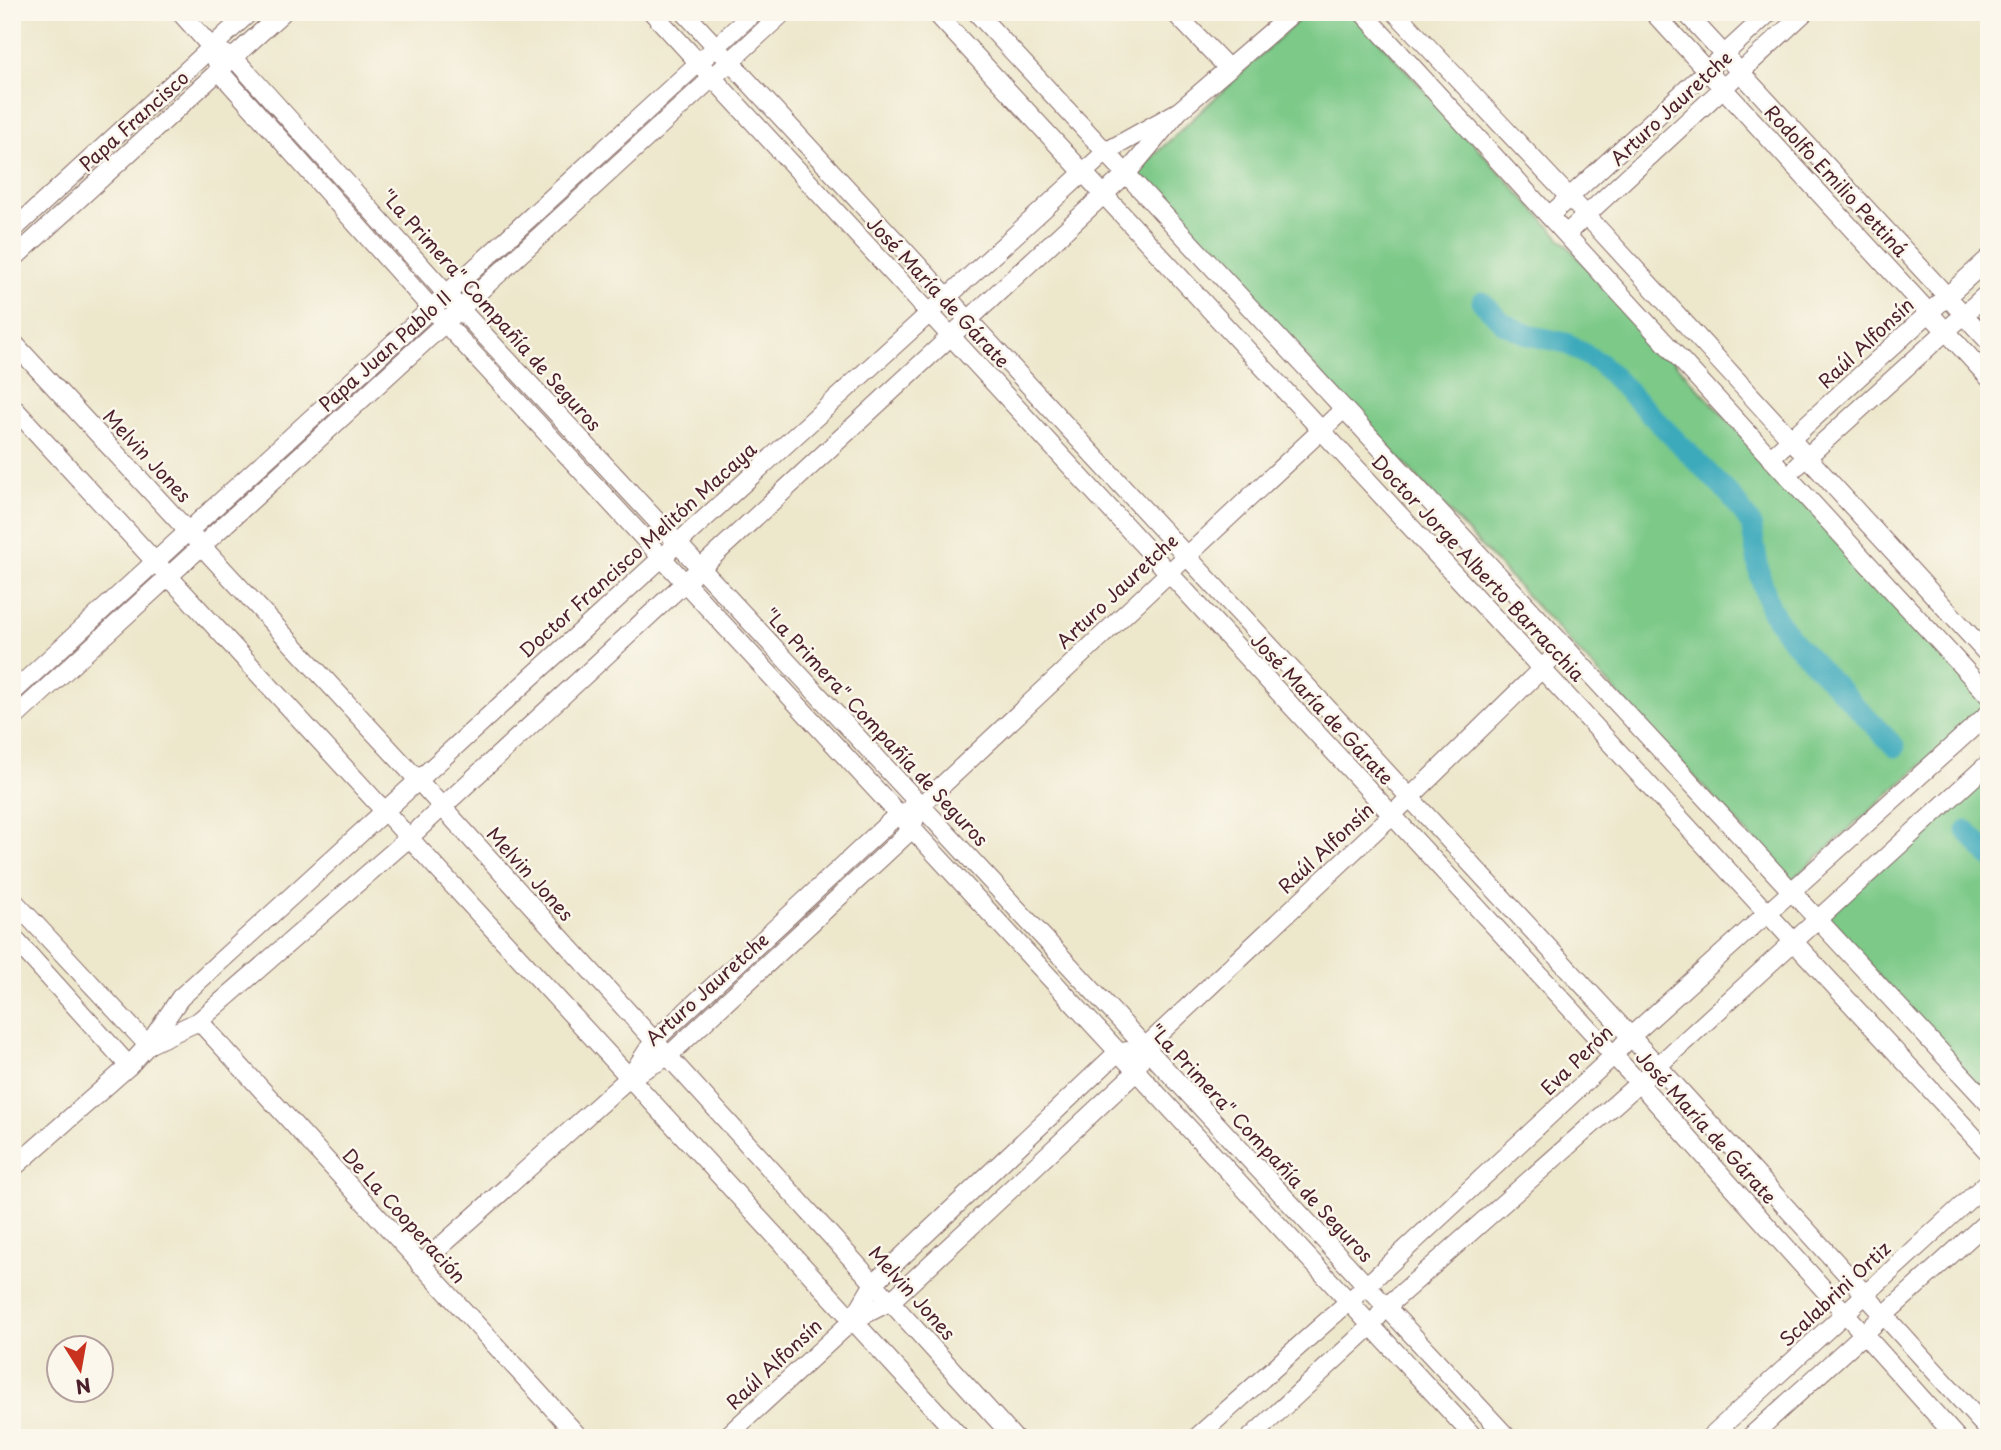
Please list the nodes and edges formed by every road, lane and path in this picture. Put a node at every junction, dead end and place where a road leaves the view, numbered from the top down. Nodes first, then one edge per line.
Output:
1 (180, 12) edge
2 (250, 12) edge
3 (283, 12) edge
4 (652, 12) edge
5 (684, 12) edge
6 (754, 12) edge
7 (784, 12) edge
8 (935, 12) edge
9 (976, 12) edge
10 (1174, 12) edge
11 (1294, 12) edge
12 (1362, 12) edge
13 (1395, 12) edge
14 (1653, 12) edge
15 (1685, 12) edge
16 (1770, 12) edge
17 (1805, 12) edge
18 (212, 48) junction
19 (717, 48) junction
20 (1724, 55) junction
21 (234, 58) junction
22 (731, 63) junction
23 (700, 64) junction
24 (1227, 67) junction
25 (1706, 70) junction
26 (220, 72) junction
27 (1741, 72) junction
28 (714, 79) junction
29 (1723, 88) junction
30 (1179, 111) junction
31 (1107, 151) junction
32 (1127, 173) junction
33 (1082, 174) junction
34 (1103, 196) junction
35 (1569, 197) junction
36 (1586, 215) junction
37 (1549, 216) junction
38 (12, 231) edge
39 (1566, 233) junction
40 (1989, 258) edge
41 (12, 260) edge
42 (1989, 292) edge
43 (447, 295) junction
44 (1946, 296) junction
45 (948, 297) junction
46 (432, 309) junction
47 (461, 310) junction
48 (1929, 313) junction
49 (930, 314) junction
50 (1964, 315) junction
51 (969, 321) junction
52 (446, 323) junction
53 (1946, 331) junction
54 (951, 337) junction
55 (12, 341) edge
56 (1989, 342) edge
57 (1989, 378) edge
58 (12, 405) edge
59 (1344, 409) junction
60 (1320, 432) junction
61 (1790, 442) junction
62 (1770, 458) junction
63 (1807, 458) junction
64 (1787, 476) junction
65 (188, 532) junction
66 (677, 543) junction
67 (202, 546) junction
68 (1186, 554) junction
69 (661, 557) junction
70 (156, 561) junction
71 (701, 569) junction
72 (1167, 573) junction
73 (169, 576) junction
74 (685, 583) junction
75 (1564, 647) junction
76 (1989, 656) edge
77 (1545, 668) junction
78 (12, 693) edge
79 (1989, 696) edge
80 (1989, 713) edge
81 (12, 720) edge
82 (1989, 763) edge
83 (417, 779) junction
84 (1409, 797) junction
85 (920, 806) junction
86 (442, 807) junction
87 (384, 808) junction
88 (897, 815) junction
89 (1392, 815) junction
90 (911, 830) junction
91 (410, 837) junction
92 (1791, 889) junction
93 (12, 899) edge
94 (1767, 911) junction
95 (1817, 917) junction
96 (12, 936) edge
97 (1793, 939) junction
98 (199, 1021) junction
99 (1630, 1037) junction
100 (653, 1042) junction
101 (148, 1045) junction
102 (1144, 1048) junction
103 (1117, 1053) junction
104 (1613, 1056) junction
105 (667, 1057) junction
106 (1656, 1064) junction
107 (129, 1066) junction
108 (1136, 1072) junction
109 (630, 1077) junction
110 (1639, 1083) junction
111 (1989, 1104) edge
112 (1989, 1153) edge
113 (12, 1169) edge
114 (1989, 1181) edge
115 (1989, 1220) edge
116 (420, 1265) junction
117 (874, 1283) junction
118 (1366, 1287) junction
119 (1865, 1294) junction
120 (891, 1301) junction
121 (1347, 1303) junction
122 (1385, 1308) junction
123 (1845, 1313) junction
124 (1884, 1315) junction
125 (852, 1321) junction
126 (1370, 1327) junction
127 (1863, 1333) junction
128 (1989, 1431) edge
129 (580, 1438) edge
130 (725, 1438) edge
131 (961, 1438) edge
132 (1014, 1438) edge
133 (1196, 1438) edge
134 (1250, 1438) edge
135 (1475, 1438) edge
136 (1508, 1438) edge
137 (1709, 1438) edge
138 (1749, 1438) edge
139 (1957, 1438) edge

1 - 18 street, "La Primera" Compañía de Seguros
2 - 18 street, Papa Francisco
3 - 21 street, Papa Francisco
4 - 23 street, José María de Gárate
5 - 19 street, José María de Gárate
6 - 19 street, Papa Juan Pablo II
7 - 22 street, Papa Juan Pablo II
8 - 33 street, Doctor Jorge Alberto Barracchia
9 - 31 street, Doctor Jorge Alberto Barracchia
10 - 24 street
11 - 24 street, Doctor Francisco Melitón Macaya
12 - 37 street
13 - 35 street
14 - 25 street, Rodolfo Emilio Pettiná
15 - 20 street, Rodolfo Emilio Pettiná
16 - 20 street, Arturo Jauretche
17 - 27 street, Arturo Jauretche
18 - 21 street, "La Primera" Compañía de Seguros
18 - 26 street, "La Primera" Compañía de Seguros
18 - 38 street, Papa Francisco
19 - 22 street, José María de Gárate
19 - 23 street, Papa Juan Pablo II
20 - 25 street, Arturo Jauretche
20 - 27 street, Rodolfo Emilio Pettiná
21 - 26 street, Papa Francisco
21 - 43 street, "La Primera" Compañía de Seguros
22 - 28 street, Papa Juan Pablo II
22 - 45 street, José María de Gárate
23 - 28 street, José María de Gárate
23 - 43 street, Papa Juan Pablo II
24 - 30 street, Doctor Francisco Melitón Macaya
25 - 29 street, Rodolfo Emilio Pettiná
25 - 35 street, Arturo Jauretche
26 - 41 street, Papa Francisco
26 - 46 street, "La Primera" Compañía de Seguros
27 - 29 street, Arturo Jauretche
27 - 44 street, Rodolfo Emilio Pettiná
28 - 47 street, Papa Juan Pablo II
28 - 49 street, José María de Gárate
29 - 36 street, Arturo Jauretche
29 - 48 street, Rodolfo Emilio Pettiná
30 - 31 street, Doctor Francisco Melitón Macaya
30 - 32 street, Doctor Francisco Melitón Macaya
31 - 32 street, Doctor Jorge Alberto Barracchia
31 - 33 street, Doctor Francisco Melitón Macaya
32 - 34 street, Doctor Francisco Melitón Macaya
32 - 59 street, Doctor Jorge Alberto Barracchia
33 - 34 street, Doctor Jorge Alberto Barracchia
33 - 45 street, Doctor Francisco Melitón Macaya
34 - 51 street, Doctor Francisco Melitón Macaya
34 - 60 street, Doctor Jorge Alberto Barracchia
35 - 36 street
35 - 37 street, Arturo Jauretche
36 - 39 street, Arturo Jauretche
36 - 61 street
37 - 39 street
39 - 62 street
40 - 44 street, Raúl Alfonsín
42 - 50 street
43 - 46 street, Papa Juan Pablo II
43 - 47 street, "La Primera" Compañía de Seguros
44 - 48 street, Raúl Alfonsín
44 - 50 street, Rodolfo Emilio Pettiná
45 - 49 street, Doctor Francisco Melitón Macaya
45 - 51 street, José María de Gárate
46 - 52 street, "La Primera" Compañía de Seguros
46 - 65 street, Papa Juan Pablo II
47 - 52 street, Papa Juan Pablo II
47 - 66 street, "La Primera" Compañía de Seguros
48 - 53 street, Rodolfo Emilio Pettiná
48 - 61 street, Raúl Alfonsín
49 - 54 street, José María de Gárate
49 - 66 street, Doctor Francisco Melitón Macaya
50 - 53 street
50 - 56 street, Rodolfo Emilio Pettiná
51 - 54 street, Doctor Francisco Melitón Macaya
51 - 68 street, José María de Gárate
52 - 67 street, Papa Juan Pablo II
52 - 69 street, "La Primera" Compañía de Seguros
53 - 57 street, Rodolfo Emilio Pettiná
53 - 63 street
54 - 71 street, Doctor Francisco Melitón Macaya
54 - 72 street, José María de Gárate
55 - 65 street, Melvin Jones
58 - 70 street
59 - 60 street, Arturo Jauretche
59 - 75 street, Doctor Jorge Alberto Barracchia
60 - 68 street, Arturo Jauretche
60 - 77 street, Doctor Jorge Alberto Barracchia
61 - 62 street, Raúl Alfonsín
61 - 63 street
62 - 64 street
63 - 64 street
63 - 76 street
64 - 79 street
65 - 67 street, Melvin Jones
65 - 70 street, Papa Juan Pablo II
66 - 69 street, Doctor Francisco Melitón Macaya
66 - 71 street, "La Primera" Compañía de Seguros
67 - 73 street, Papa Juan Pablo II
67 - 83 street, Melvin Jones
68 - 72 street, Arturo Jauretche
68 - 84 street, José María de Gárate
69 - 74 street, "La Primera" Compañía de Seguros
69 - 83 street, Doctor Francisco Melitón Macaya
70 - 73 street
70 - 78 street, Papa Juan Pablo II
71 - 74 street, Doctor Francisco Melitón Macaya
71 - 85 street, "La Primera" Compañía de Seguros
72 - 85 street, Arturo Jauretche
72 - 89 street, José María de Gárate
73 - 81 street, Papa Juan Pablo II
73 - 87 street
74 - 86 street, Doctor Francisco Melitón Macaya
74 - 88 street, "La Primera" Compañía de Seguros
75 - 77 street, Raúl Alfonsín
75 - 92 street, Doctor Jorge Alberto Barracchia
77 - 84 street, Raúl Alfonsín
77 - 94 street, Doctor Jorge Alberto Barracchia
80 - 92 street, Eva Perón
82 - 95 street
83 - 86 street, Melvin Jones
83 - 87 street, Doctor Francisco Melitón Macaya
84 - 89 street, Raúl Alfonsín
84 - 99 street, José María de Gárate
85 - 88 street, Arturo Jauretche
85 - 90 street, Arturo Jauretche
85 - 102 street, "La Primera" Compañía de Seguros
86 - 91 street, Doctor Francisco Melitón Macaya
86 - 100 street, Melvin Jones
87 - 91 street
87 - 101 street, Doctor Francisco Melitón Macaya
88 - 90 street, "La Primera" Compañía de Seguros
88 - 100 street, Arturo Jauretche
89 - 102 street, Raúl Alfonsín
89 - 104 street, José María de Gárate
90 - 103 street, "La Primera" Compañía de Seguros
90 - 105 street, Arturo Jauretche
91 - 98 street, Doctor Francisco Melitón Macaya
91 - 109 street
92 - 94 street, Eva Perón
92 - 95 street, Doctor Jorge Alberto Barracchia
93 - 101 street
94 - 97 street, Doctor Jorge Alberto Barracchia
94 - 99 street, Eva Perón
95 - 97 street
95 - 111 street, Doctor Jorge Alberto Barracchia
96 - 107 street
97 - 106 street
97 - 112 street, Doctor Jorge Alberto Barracchia
98 - 101 street, Doctor Francisco Melitón Macaya
98 - 116 street, De La Cooperación
99 - 104 street, Eva Perón
99 - 106 street, José María de Gárate
100 - 105 street, Melvin Jones
100 - 109 street, Arturo Jauretche
101 - 107 street, Doctor Francisco Melitón Macaya
102 - 103 street
102 - 108 street, Raúl Alfonsín
102 - 118 street, "La Primera" Compañía de Seguros
103 - 108 street, "La Primera" Compañía de Seguros
103 - 117 street, Raúl Alfonsín
104 - 110 street, José María de Gárate
104 - 118 street, Eva Perón
105 - 109 street, Arturo Jauretche
105 - 117 street, Melvin Jones
106 - 110 street
106 - 119 street, José María de Gárate
107 - 113 street, Doctor Francisco Melitón Macaya
108 - 120 street, Raúl Alfonsín
108 - 121 street, "La Primera" Compañía de Seguros
109 - 116 street, Arturo Jauretche
109 - 125 street
110 - 122 street
110 - 123 street, José María de Gárate
114 - 119 street, Scalabrini Ortiz
115 - 124 street
116 - 129 street, De La Cooperación
117 - 120 street, Melvin Jones
117 - 125 street, Raúl Alfonsín
118 - 121 street, Eva Perón
118 - 122 street, "La Primera" Compañía de Seguros
119 - 123 street, Scalabrini Ortiz
119 - 124 street, José María de Gárate
120 - 125 street, Raúl Alfonsín
120 - 132 street, Melvin Jones
121 - 126 street, "La Primera" Compañía de Seguros
121 - 133 street, Eva Perón
122 - 126 street
122 - 136 street, "La Primera" Compañía de Seguros
123 - 127 street, José María de Gárate
123 - 137 street, Scalabrini Ortiz
124 - 127 street
124 - 128 street, José María de Gárate
125 - 130 street, Raúl Alfonsín
125 - 131 street
126 - 134 street
126 - 135 street, "La Primera" Compañía de Seguros
127 - 138 street
127 - 139 street, José María de Gárate

